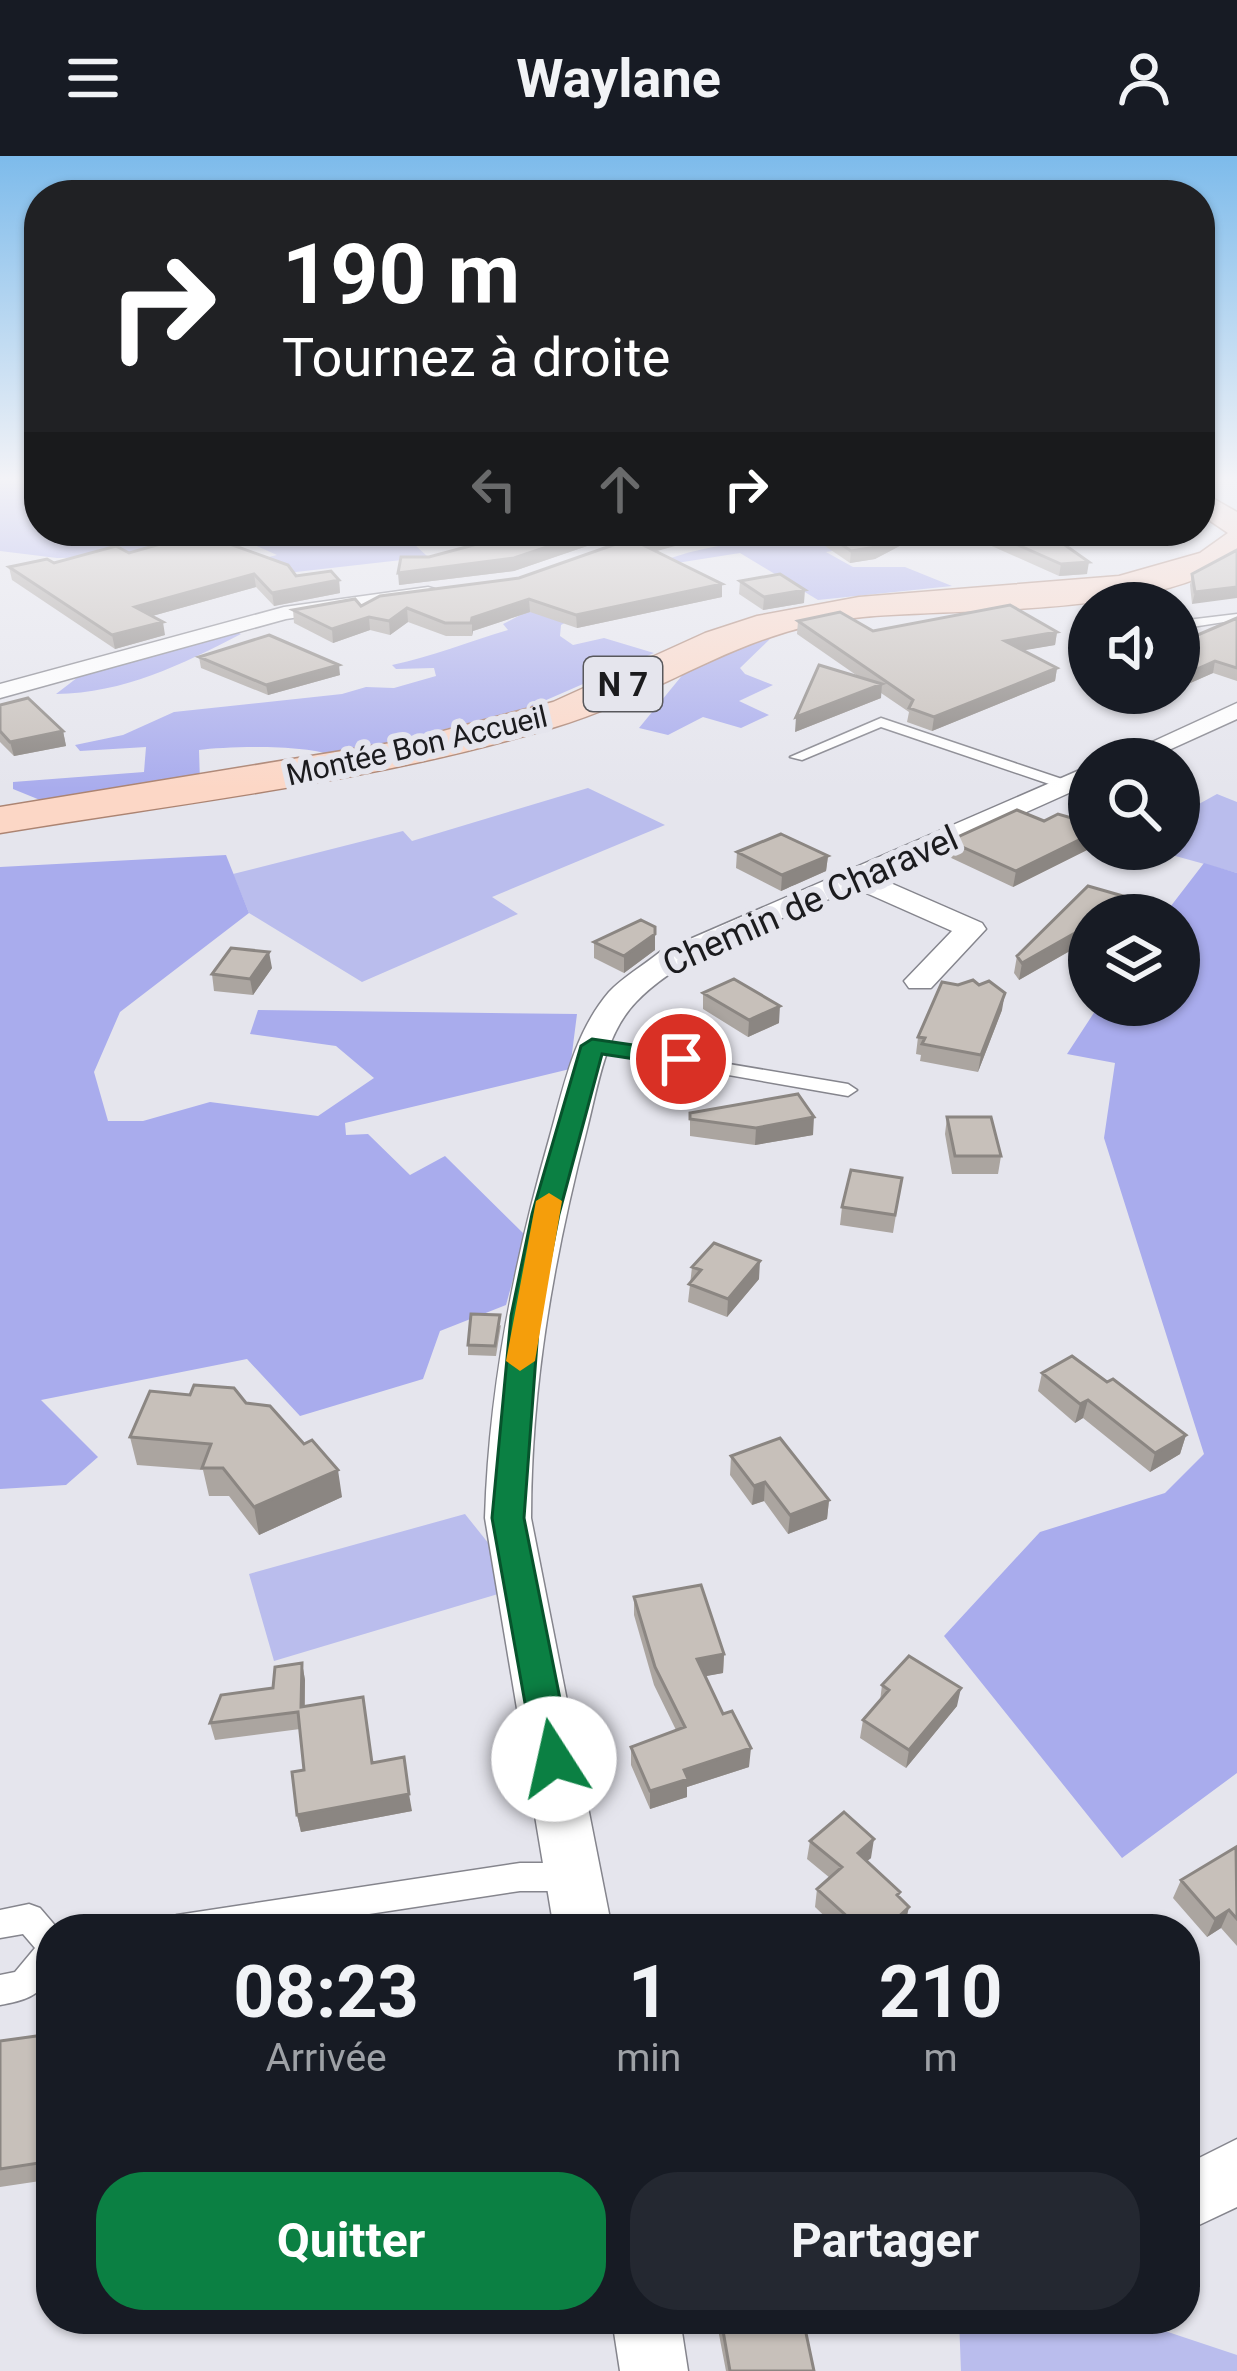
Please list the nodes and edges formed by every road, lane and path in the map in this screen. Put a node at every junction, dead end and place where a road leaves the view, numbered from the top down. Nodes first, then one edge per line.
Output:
1 (1138, 582) edge
2 (447, 592) edge
3 (1237, 617) edge
4 (1200, 622) edge
5 (5, 679) edge
6 (1237, 710) edge
7 (1175, 738) edge
8 (797, 757) dead end
9 (1068, 776) edge
10 (1068, 783) edge
11 (0, 820) edge
12 (856, 878) junction
13 (920, 981) dead end
14 (592, 1046) junction
15 (848, 1090) dead end
16 (574, 1877) junction
17 (276, 1914) edge
18 (580, 1914) edge
19 (0, 1924) edge
20 (36, 1928) edge
21 (36, 1969) edge
22 (0, 1990) edge
23 (648, 2334) edge
24 (654, 2371) edge

1 - 11 main road, Montée Bon Accueil / N 7
2 - 5 street
3 - 4 lane
6 - 7 street
8 - 9 lane
10 - 12 street, Chemin de Charavel
12 - 13 street
12 - 14 street, Chemin de Charavel
14 - 15 lane
14 - 16 street, Chemin de Charavel
16 - 17 lane
16 - 18 street, Chemin de Charavel
19 - 20 lane
21 - 22 lane
23 - 24 street

